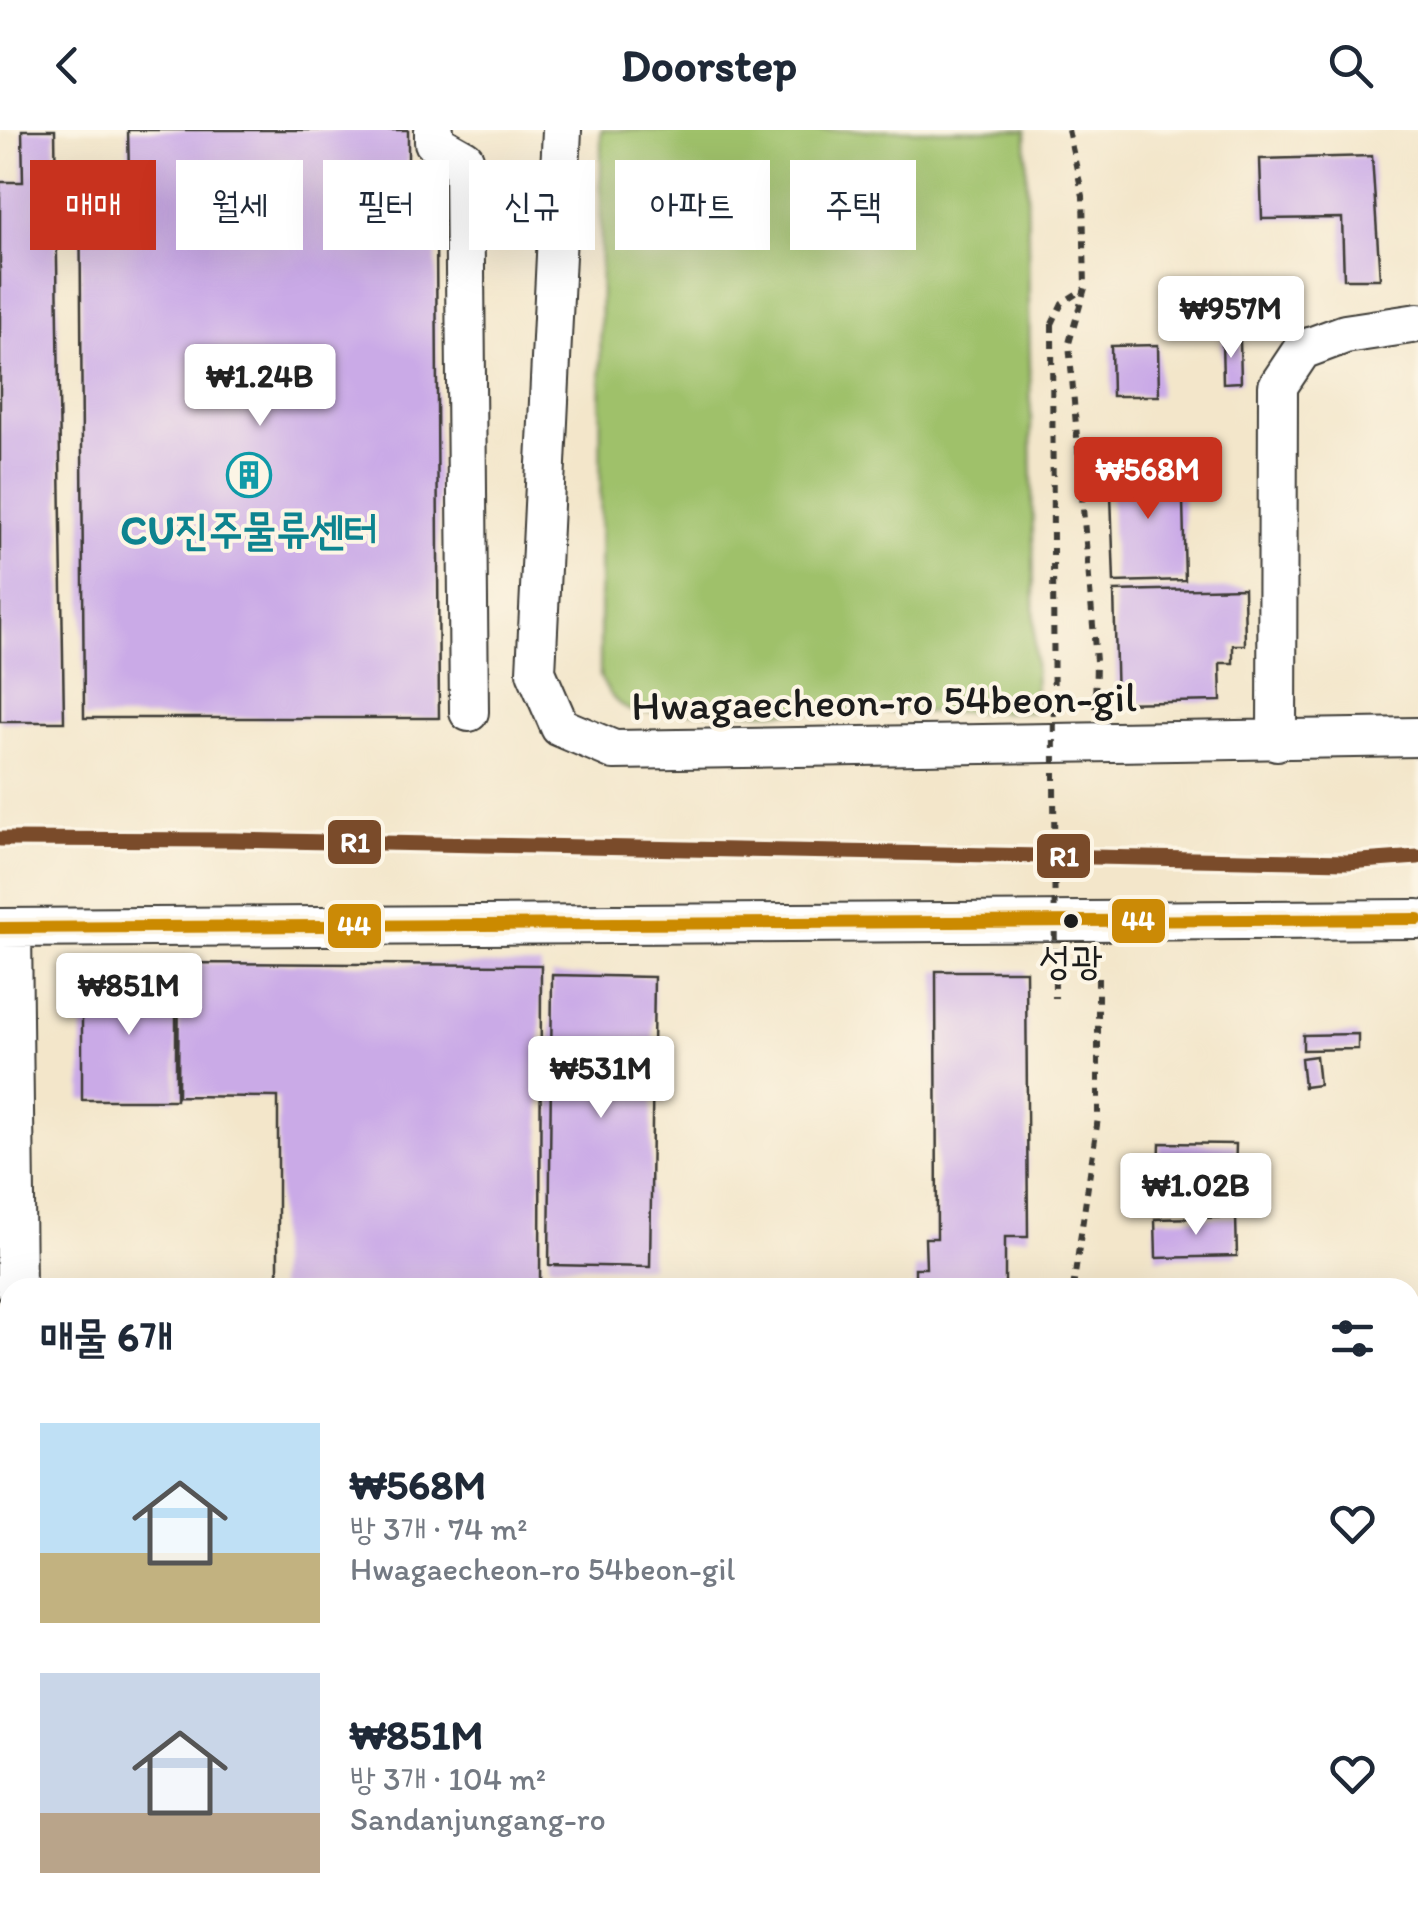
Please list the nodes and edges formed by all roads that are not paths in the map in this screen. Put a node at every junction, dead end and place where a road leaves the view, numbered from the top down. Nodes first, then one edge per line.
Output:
1 (434, 130) edge
2 (562, 130) edge
3 (1418, 323) edge
4 (468, 712) dead end
5 (1418, 737) edge
6 (1277, 741) junction
7 (1418, 918) edge
8 (6, 928) edge
9 (16, 1278) edge

1 - 4 street
2 - 6 street, Hwagaecheon-ro 54beon-gil
3 - 6 street
5 - 6 street, Hwagaecheon-ro 54beon-gil
7 - 8 street
8 - 9 street

